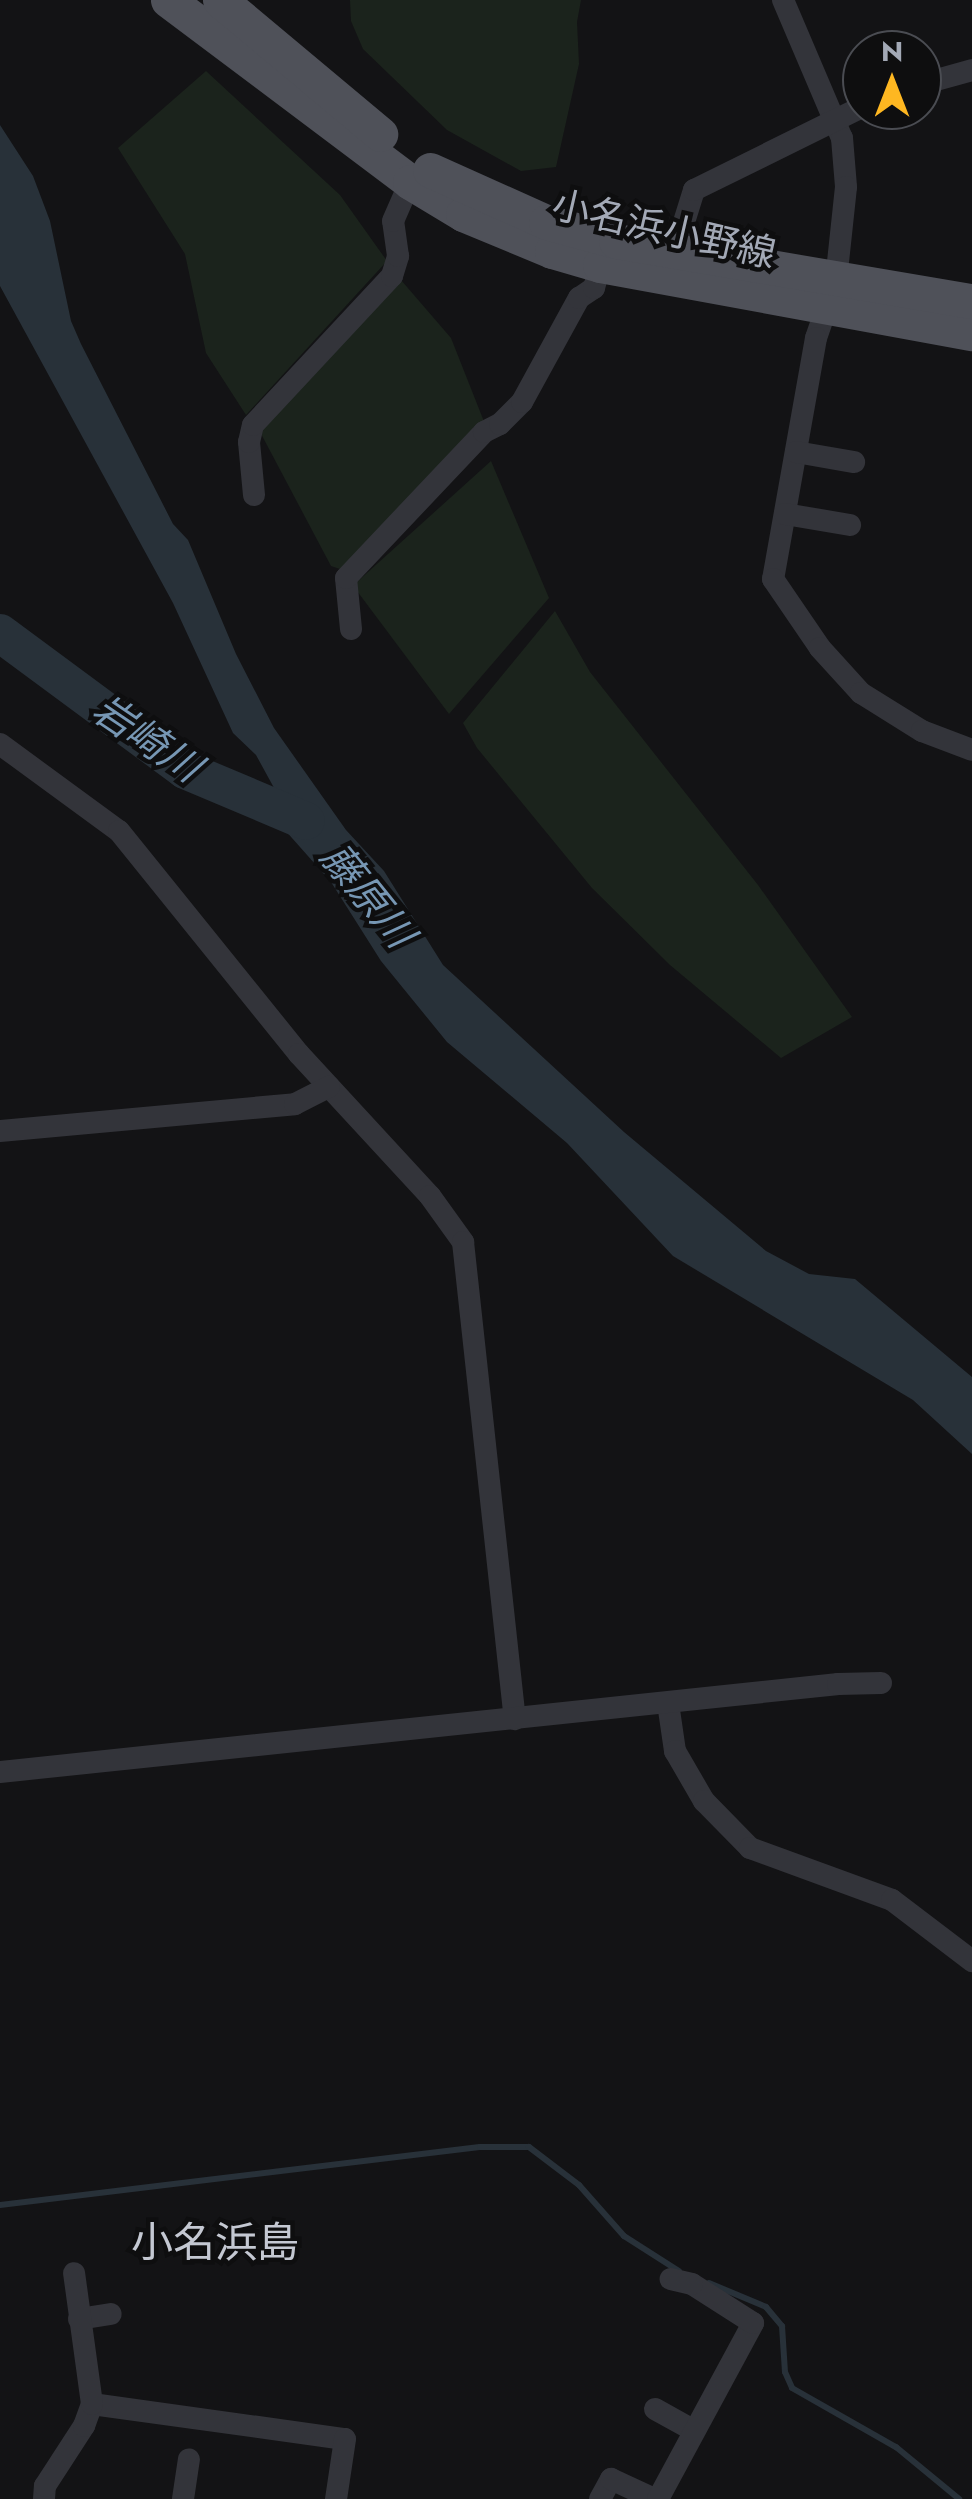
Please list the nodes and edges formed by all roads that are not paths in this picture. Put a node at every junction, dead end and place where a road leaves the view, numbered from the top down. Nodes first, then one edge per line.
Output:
1 (168, 0) edge
2 (220, 0) edge
3 (783, 0) edge
4 (972, 70) edge
5 (942, 78) edge
6 (842, 115) edge
7 (834, 118) junction
8 (410, 182) junction
9 (675, 251) junction
10 (600, 265) junction
11 (831, 295) junction
12 (972, 301) edge
13 (972, 333) edge
14 (796, 452) junction
15 (854, 462) dead end
16 (254, 495) dead end
17 (784, 514) junction
18 (850, 525) dead end
19 (351, 629) dead end
20 (0, 744) edge
21 (972, 750) edge
22 (330, 1086) junction
23 (0, 1132) edge
24 (881, 1683) dead end
25 (668, 1703) junction
26 (515, 1718) junction
27 (0, 1772) edge
28 (972, 1962) edge
29 (74, 2273) dead end
30 (671, 2279) dead end
31 (111, 2314) dead end
32 (80, 2319) junction
33 (92, 2404) junction
34 (655, 2409) dead end
35 (692, 2430) junction
36 (189, 2459) dead end
37 (44, 2499) edge
38 (183, 2499) edge
39 (336, 2499) edge
40 (600, 2499) edge
41 (656, 2499) edge

1 - 8 main road, 小名浜小野線
2 - 9 main road, 小名浜小野線
3 - 7 street
4 - 5 street
6 - 7 street
7 - 9 street
7 - 11 street
8 - 10 main road, 小名浜小野線
8 - 16 street
9 - 11 main road, 小名浜小野線
10 - 11 main road, 小名浜小野線
10 - 19 street
11 - 12 main road, 小名浜小野線
11 - 13 main road, 小名浜小野線
11 - 14 street
14 - 15 street
14 - 17 street
17 - 18 street
17 - 21 street
20 - 22 street
22 - 23 street
22 - 26 street
24 - 25 street
25 - 26 street
25 - 28 street
26 - 27 street
29 - 32 street
30 - 35 street
31 - 32 street
32 - 33 street
33 - 37 street
33 - 39 street
34 - 35 street
35 - 41 street
36 - 38 street
40 - 41 street

